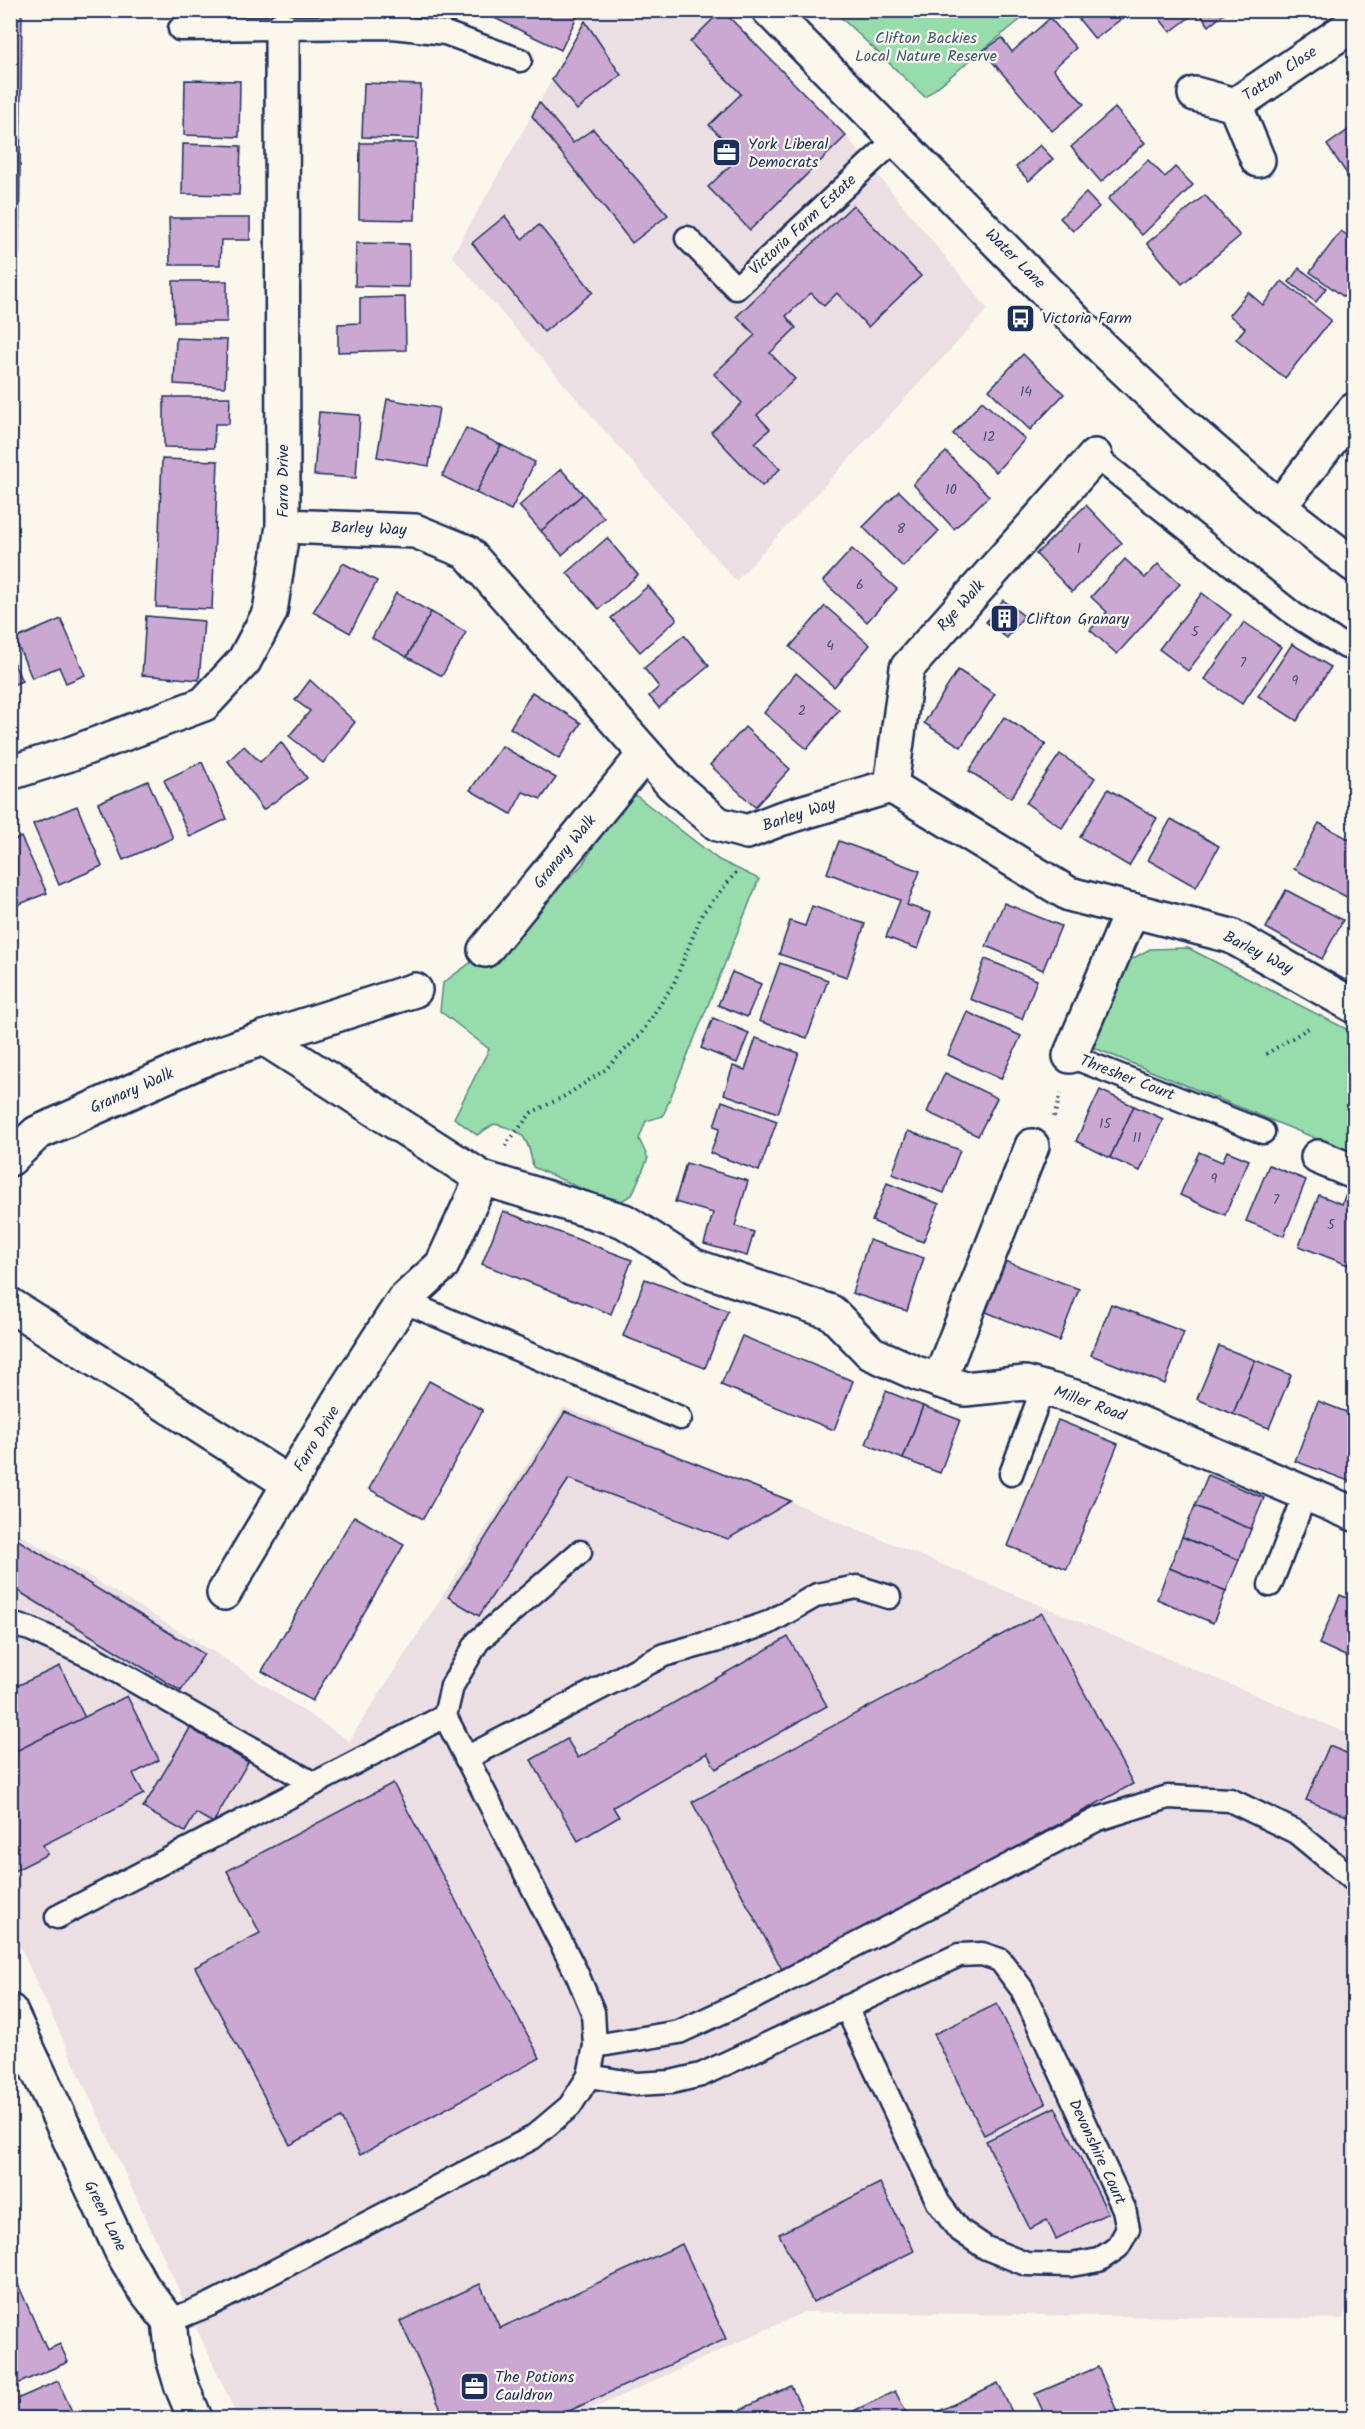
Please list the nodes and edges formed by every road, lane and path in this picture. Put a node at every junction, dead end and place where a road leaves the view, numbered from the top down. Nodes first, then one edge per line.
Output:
1 (769, 10) edge
2 (1354, 24) edge
3 (180, 29) dead end
4 (282, 29) junction
5 (520, 60) dead end
6 (1195, 94) dead end
7 (1235, 105) junction
8 (896, 139) junction
9 (1258, 160) dead end
10 (687, 238) dead end
11 (1354, 410) edge
12 (1095, 456) joint
13 (1279, 507) junction
14 (283, 526) junction
15 (1354, 565) edge
16 (1346, 647) dead end
17 (645, 754) junction
18 (10, 773) edge
19 (891, 786) junction
20 (747, 832) junction
21 (1132, 910) junction
22 (485, 950) dead end
23 (415, 990) dead end
24 (1353, 1001) edge
25 (264, 1038) junction
26 (1070, 1056) junction
27 (1263, 1132) dead end
28 (1032, 1146) joint
29 (1317, 1157) dead end
30 (10, 1159) edge
31 (1354, 1172) edge
32 (482, 1178) junction
33 (403, 1301) junction
34 (10, 1305) edge
35 (939, 1381) junction
36 (1043, 1388) junction
37 (680, 1418) dead end
38 (1011, 1474) dead end
39 (290, 1484) junction
40 (1306, 1493) junction
41 (1354, 1514) edge
42 (580, 1552) dead end
43 (1270, 1585) dead end
44 (224, 1593) dead end
45 (889, 1597) dead end
46 (10, 1624) edge
47 (445, 1716) junction
48 (466, 1758) junction
49 (314, 1784) junction
50 (1354, 1880) edge
51 (57, 1917) dead end
52 (846, 2007) junction
53 (10, 2011) edge
54 (596, 2046) junction
55 (589, 2076) junction
56 (169, 2321) junction
57 (195, 2418) edge

1 - 8 street, Water Lane
2 - 7 street, Tatton Close
3 - 4 lane
4 - 5 lane
4 - 14 street, Farro Drive
6 - 7 street, Tatton Close
7 - 9 street, Tatton Close
8 - 10 lane, Victoria Farm Estate
8 - 13 street, Water Lane
11 - 13 street
12 - 16 lane
12 - 19 street, Rye Walk
13 - 15 street, Water Lane
14 - 17 street, Barley Way
14 - 18 street, Farro Drive
17 - 20 street, Barley Way
17 - 22 street, Granary Walk
19 - 20 street, Barley Way
19 - 21 street, Barley Way
20 - 32 path
21 - 24 street, Barley Way
21 - 26 street, Thresher Court
23 - 25 street, Granary Walk
25 - 30 street, Granary Walk
25 - 32 street
26 - 27 lane, Thresher Court
26 - 28 path
28 - 35 street
29 - 31 street
32 - 33 street, Farro Drive
32 - 35 street, Miller Road
33 - 37 lane
33 - 39 street, Farro Drive
34 - 39 street, Farro Drive
35 - 36 street, Miller Road
36 - 38 lane
36 - 40 street, Miller Road
39 - 44 street
40 - 41 street, Miller Road
40 - 43 lane
42 - 47 lane
45 - 48 lane
46 - 49 lane
47 - 48 lane
47 - 49 lane
48 - 54 lane
49 - 51 lane
50 - 54 lane
52 - 52 lane, Devonshire Court
52 - 55 lane, Devonshire Court
53 - 56 street, Green Lane
54 - 55 lane
55 - 56 lane
56 - 57 street

